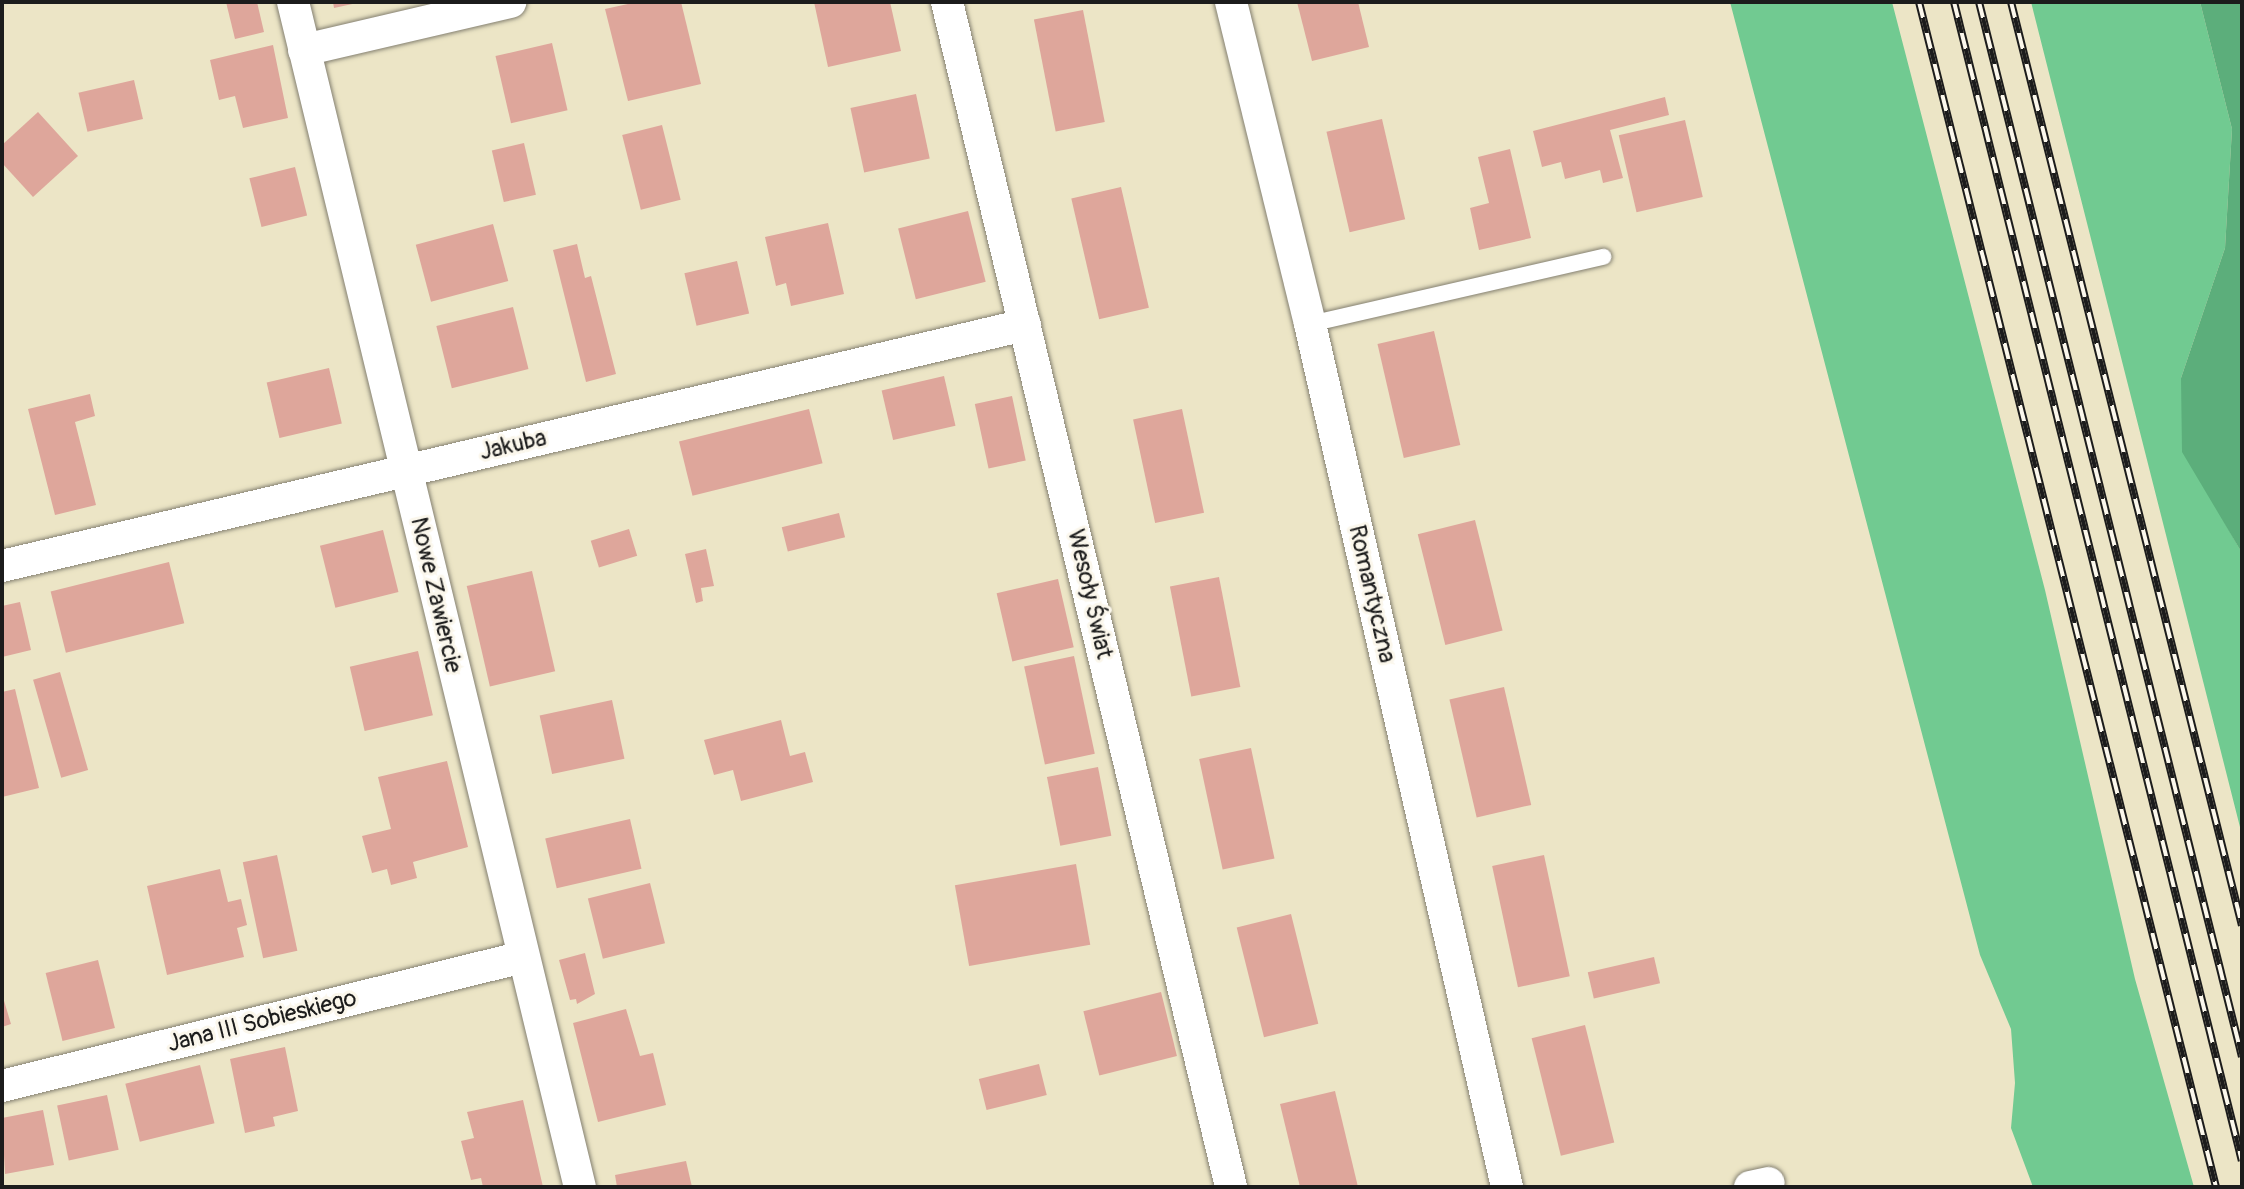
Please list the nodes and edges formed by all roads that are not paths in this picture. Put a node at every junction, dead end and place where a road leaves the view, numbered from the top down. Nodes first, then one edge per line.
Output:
1 (293, 2) edge
2 (511, 2) edge
3 (947, 2) edge
4 (1231, 2) edge
5 (304, 50) junction
6 (1602, 257) dead end
7 (1310, 324) junction
8 (1026, 325) junction
9 (406, 469) junction
10 (2, 566) edge
11 (523, 957) junction
12 (2, 1086) edge
13 (580, 1187) edge
14 (1231, 1187) edge
15 (1507, 1187) edge

1 - 5 street, Nowe Zawiercie
2 - 5 street
3 - 8 street, Wesoły Świat
4 - 7 street, Romantyczna
5 - 9 street, Nowe Zawiercie
6 - 7 lane
7 - 15 street, Romantyczna
8 - 9 street, Jakuba
8 - 14 street, Wesoły Świat
9 - 10 street, Jakuba
9 - 11 street, Nowe Zawiercie
11 - 12 street, Jana III Sobieskiego
11 - 13 street, Nowe Zawiercie

